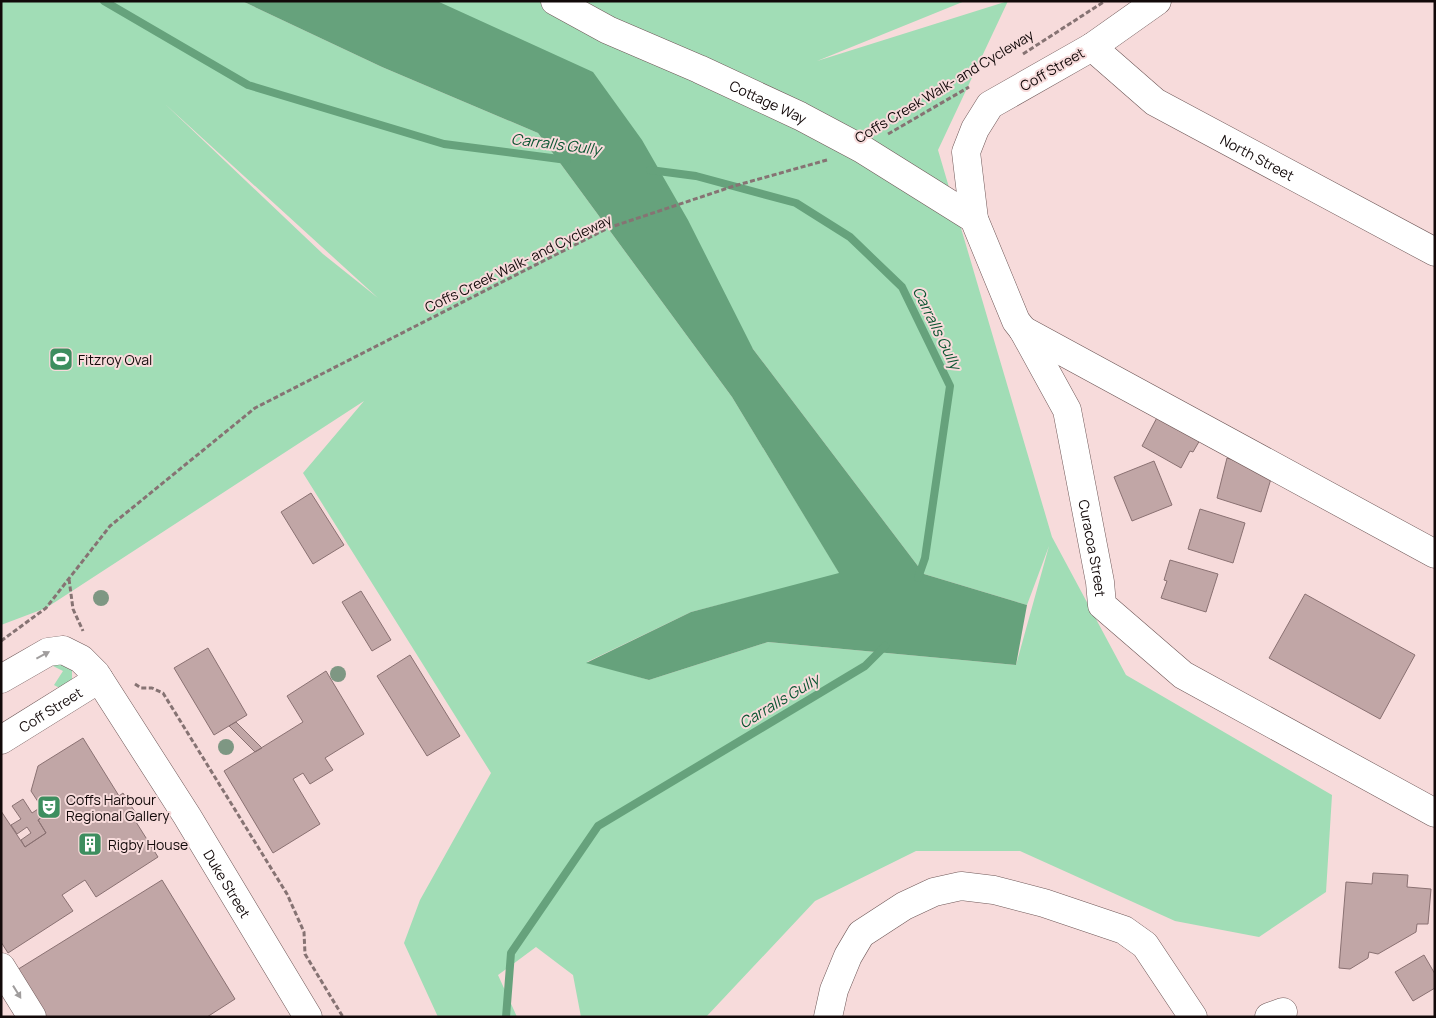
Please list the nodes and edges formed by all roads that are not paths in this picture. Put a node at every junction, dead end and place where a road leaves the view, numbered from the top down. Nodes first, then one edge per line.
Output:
1 (555, 1) edge
2 (1157, 1) edge
3 (1092, 47) junction
4 (966, 152) joint
5 (974, 219) junction
6 (1435, 252) edge
7 (1023, 330) junction
8 (1435, 554) edge
9 (98, 677) junction
10 (1, 679) edge
11 (1, 740) edge
12 (1435, 813) edge
13 (1, 967) edge
14 (32, 1017) edge
15 (308, 1017) edge
16 (828, 1017) edge
17 (1193, 1017) edge

1 - 5 street, Cottage Way
2 - 3 street, Coff Street
3 - 4 street, Coff Street
3 - 6 street, North Street
4 - 5 street, Curacoa Street
5 - 7 street, Curacoa Street
7 - 8 street
7 - 12 street, Curacoa Street
10 -> 9 street
9 - 11 street, Coff Street
9 - 15 street, Duke Street
13 -> 14 street
16 - 17 street

